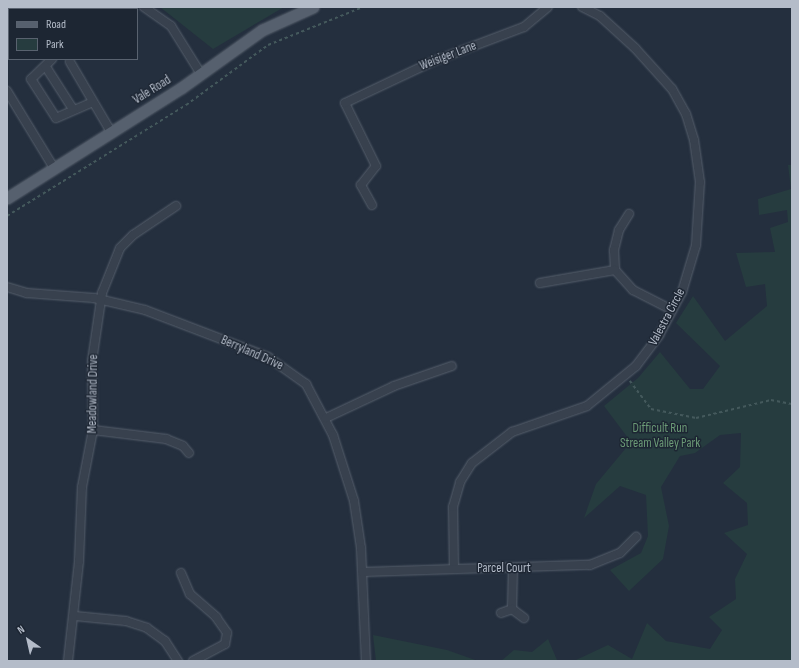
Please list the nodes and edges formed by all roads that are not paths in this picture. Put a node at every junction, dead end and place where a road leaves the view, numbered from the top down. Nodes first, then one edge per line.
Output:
1 (144, 7) edge
2 (313, 7) edge
3 (548, 7) edge
4 (582, 7) edge
5 (51, 60) edge
6 (69, 60) edge
7 (46, 67) junction
8 (201, 74) junction
9 (7, 91) edge
10 (93, 102) junction
11 (73, 109) junction
12 (111, 132) junction
13 (54, 168) junction
14 (7, 198) edge
15 (372, 205) dead end
16 (176, 206) dead end
17 (629, 214) dead end
18 (615, 270) junction
19 (540, 283) dead end
20 (7, 287) edge
21 (100, 300) junction
22 (672, 310) junction
23 (452, 366) dead end
24 (326, 418) junction
25 (93, 430) junction
26 (188, 453) dead end
27 (636, 537) dead end
28 (513, 568) junction
29 (454, 569) junction
30 (363, 572) junction
31 (181, 573) dead end
32 (512, 608) junction
33 (501, 613) dead end
34 (74, 616) junction
35 (524, 618) dead end
36 (68, 661) edge
37 (178, 661) edge
38 (193, 661) edge
39 (366, 661) edge

1 - 8 street
2 - 8 main road, Vale Road
3 - 15 street, Weisiger Lane
4 - 22 street, Valestra Circle
5 - 7 street
6 - 10 street
7 - 11 street
7 - 11 street
8 - 12 main road, Vale Road
9 - 13 street
10 - 11 street
10 - 12 street
12 - 13 main road, Vale Road
13 - 14 main road, Vale Road
16 - 21 street, Meadowland Drive
17 - 18 street
18 - 19 street
18 - 22 street
20 - 21 street, Berryland Drive
21 - 24 street, Berryland Drive
21 - 25 street, Meadowland Drive
22 - 29 street, Valestra Circle
23 - 24 street
24 - 30 street, Berryland Drive
25 - 26 street
25 - 34 street, Meadowland Drive
27 - 28 street, Parcel Court
28 - 29 street, Parcel Court
28 - 32 street
29 - 30 street, Parcel Court
30 - 39 street, Berryland Drive
31 - 38 street
32 - 33 street
32 - 35 street
34 - 36 street, Meadowland Drive
34 - 37 street

